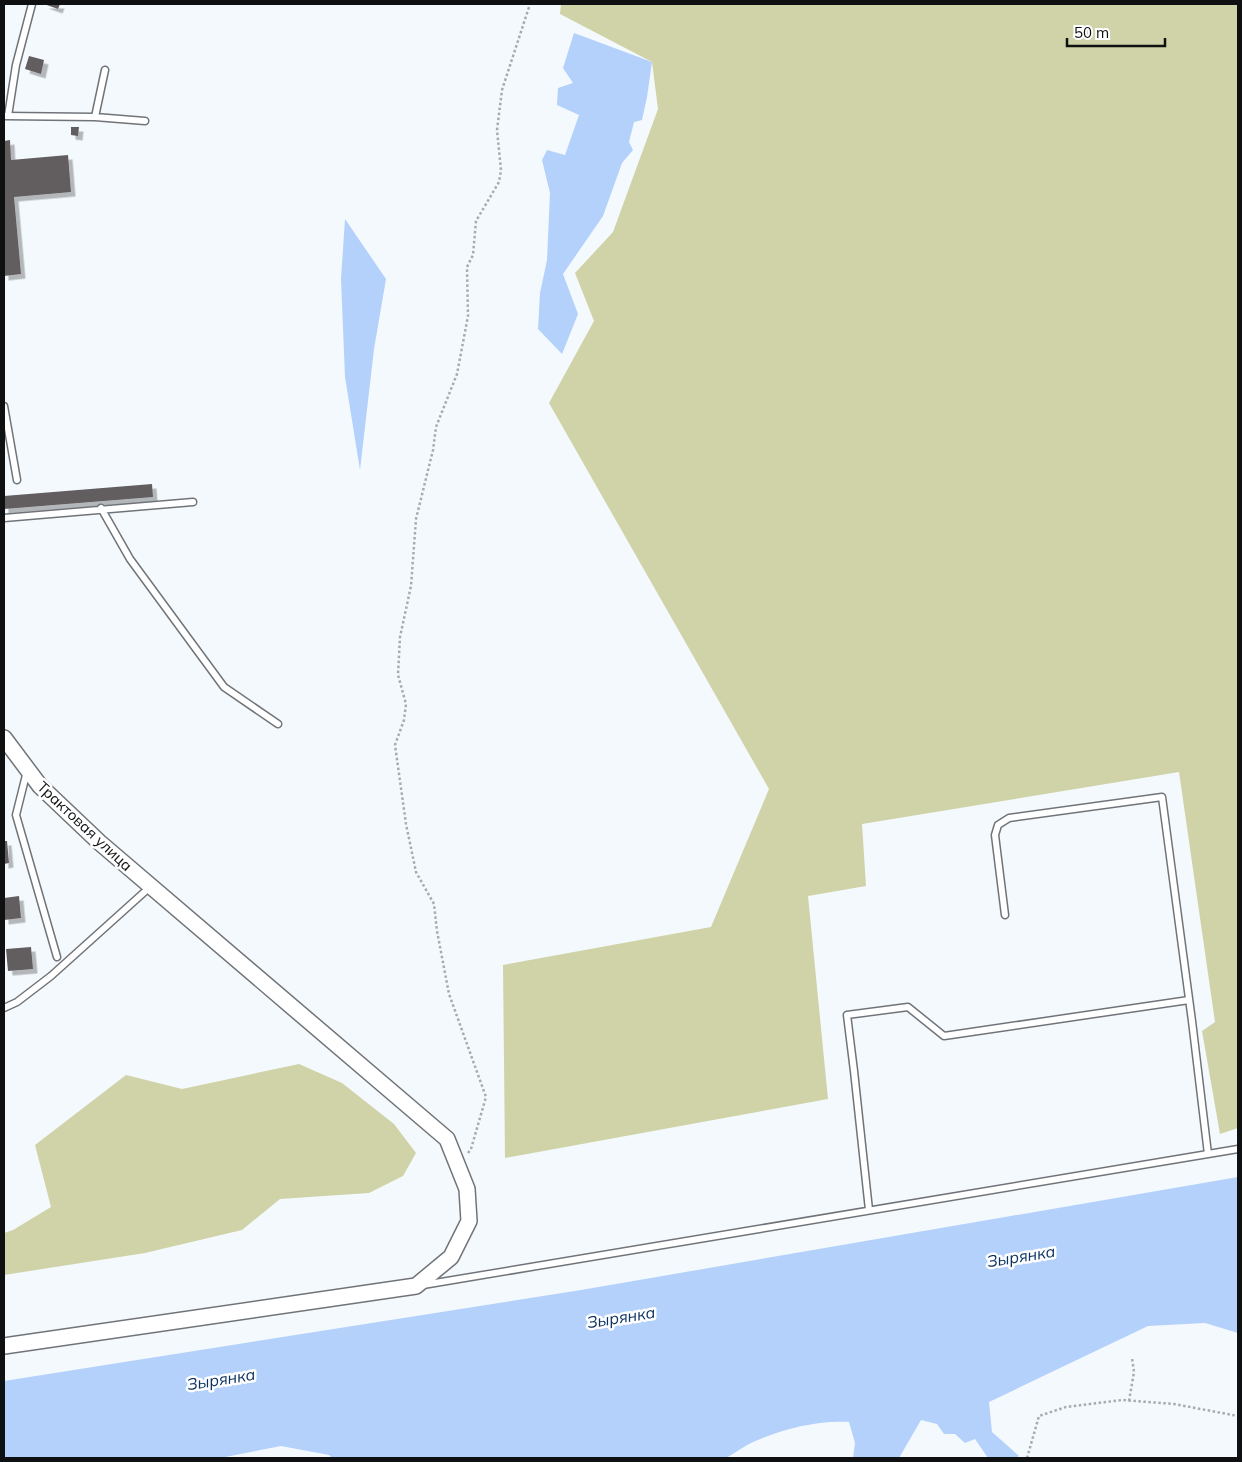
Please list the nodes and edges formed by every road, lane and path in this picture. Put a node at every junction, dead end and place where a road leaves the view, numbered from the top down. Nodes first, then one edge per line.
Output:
1 (32, 4) edge
2 (530, 4) edge
3 (105, 70) dead end
4 (6, 116) edge
5 (95, 117) junction
6 (146, 120) dead end
7 (4, 406) edge
8 (17, 480) dead end
9 (193, 502) dead end
10 (101, 508) junction
11 (4, 518) edge
12 (278, 724) dead end
13 (4, 738) edge
14 (28, 770) junction
15 (151, 886) junction
16 (1005, 915) dead end
17 (57, 957) dead end
18 (1189, 1000) junction
19 (4, 1008) edge
20 (1238, 1149) edge
21 (1208, 1154) junction
22 (458, 1166) junction
23 (869, 1210) junction
24 (416, 1286) junction
25 (4, 1346) edge
26 (1132, 1358) dead end
27 (1129, 1400) junction
28 (1238, 1416) edge
29 (1027, 1458) edge

1 - 4 lane
2 - 22 path
3 - 5 lane
4 - 5 lane
5 - 6 lane
7 - 8 lane
9 - 10 lane
10 - 11 lane
10 - 12 lane
13 - 14 street, Трактовая улица
14 - 15 street, Трактовая улица
14 - 17 lane
15 - 19 lane
15 - 22 street, Трактовая улица
16 - 18 lane
18 - 21 lane
18 - 23 lane
20 - 21 lane
21 - 23 lane
22 - 24 street, Трактовая улица
23 - 24 lane
24 - 25 street
26 - 27 path
27 - 28 path
27 - 29 path

